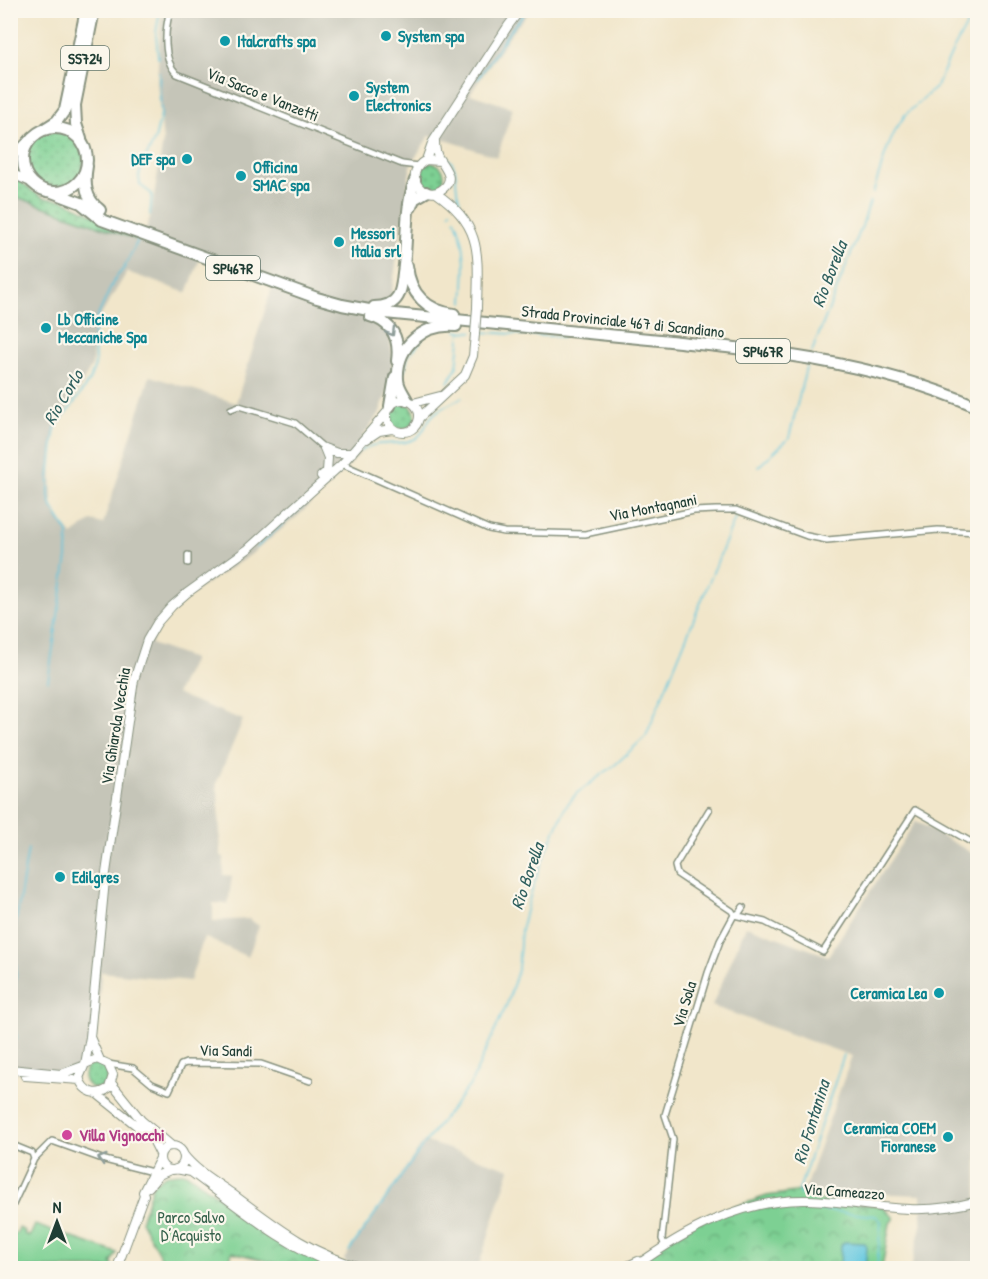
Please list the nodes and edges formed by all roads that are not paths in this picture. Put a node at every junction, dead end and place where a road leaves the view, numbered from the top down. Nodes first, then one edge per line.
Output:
1 (86, 10) edge
2 (94, 10) edge
3 (170, 10) edge
4 (520, 10) edge
5 (45, 129) junction
6 (31, 138) junction
7 (435, 139) junction
8 (82, 142) junction
9 (10, 159) edge
10 (426, 160) junction
11 (440, 161) junction
12 (402, 164) junction
13 (87, 166) junction
14 (418, 166) junction
15 (10, 173) edge
16 (415, 178) junction
17 (31, 182) junction
18 (447, 184) junction
19 (52, 192) junction
20 (431, 192) junction
21 (453, 204) junction
22 (410, 210) junction
23 (104, 217) junction
24 (406, 254) junction
25 (303, 291) junction
26 (542, 328) junction
27 (444, 395) junction
28 (410, 402) junction
29 (978, 407) edge
30 (231, 409) dead end
31 (388, 409) junction
32 (419, 418) junction
33 (392, 429) junction
34 (361, 443) junction
35 (324, 448) junction
36 (337, 453) junction
37 (352, 453) junction
38 (328, 458) junction
39 (342, 464) junction
40 (319, 485) junction
41 (978, 532) edge
42 (188, 555) dead end
43 (188, 563) dead end
44 (709, 810) dead end
45 (978, 846) edge
46 (743, 907) dead end
47 (734, 915) junction
48 (90, 1037) junction
49 (104, 1062) junction
50 (84, 1065) junction
51 (127, 1068) junction
52 (10, 1072) edge
53 (113, 1074) junction
54 (80, 1080) junction
55 (310, 1081) dead end
56 (112, 1084) junction
57 (96, 1093) junction
58 (10, 1144) edge
59 (172, 1146) junction
60 (183, 1154) junction
61 (160, 1156) junction
62 (34, 1160) junction
63 (173, 1169) junction
64 (152, 1172) junction
65 (144, 1195) junction
66 (978, 1201) edge
67 (11, 1208) edge
68 (665, 1246) junction
69 (648, 1257) junction
70 (117, 1269) edge
71 (342, 1269) edge
72 (363, 1269) edge
73 (623, 1269) edge
74 (633, 1269) edge

1 - 5 highway, SS724
2 - 8 highway, SS724
3 - 12 street, Via Sacco e Vanzetti
4 - 7 street
5 - 6 highway
5 - 8 highway
6 - 9 main road
6 - 17 highway
7 - 10 street
7 - 11 street, Via Ghiarola Vecchia
8 - 13 highway
10 - 11 street
10 - 14 street
11 - 18 street, Via Ghiarola Vecchia
12 - 14 street, Via Sacco e Vanzetti
12 - 16 street, Via Sacco e Vanzetti
13 - 19 highway
13 - 23 highway, SP467R
14 - 16 street
15 - 17 main road
16 - 20 street, Via Ghiarola Vecchia
16 - 22 highway
17 - 19 highway
18 - 20 street
18 - 21 street, Via Ghiarola Vecchia
19 - 23 highway, SP467R
20 - 21 street, Via Ghiarola Vecchia
20 - 22 highway
21 - 27 street, Via Ghiarola Vecchia, bridge
22 - 24 highway
23 - 25 highway, Strada Provinciale 467 di Scandiano / SP467R
24 - 25 highway
24 - 26 highway
25 - 26 highway, Strada Provinciale 467 di Scandiano / SP467R
25 -> 31 highway
26 - 28 highway
26 - 29 highway, Strada Provinciale 467 di Scandiano / SP467R
27 - 28 street, Via Ghiarola Vecchia
27 - 32 street, Via Ghiarola Vecchia
28 - 31 street, Via Ghiarola Vecchia
28 - 32 street
30 - 35 street
31 - 33 street
31 - 34 street, Via Ghiarola Vecchia
32 - 33 street, Via Ghiarola Vecchia
33 - 34 street, Via Ghiarola Vecchia
34 - 37 street, Via Ghiarola Vecchia
35 - 36 street
35 - 38 street
36 - 37 street
36 - 39 street
37 - 39 street, Via Ghiarola Vecchia
38 - 39 street
38 - 40 street
39 - 40 street, Via Ghiarola Vecchia
39 - 41 street, Via Montagnani
40 - 48 street, Via Ghiarola Vecchia
42 - 43 street
44 - 47 street
45 - 47 street
46 - 47 street
47 - 68 street, Via Sola
48 - 49 street, Via Ghiarola Vecchia
48 - 50 street, Via Ghiarola Vecchia
49 - 50 street
49 - 51 street, Via Sandi
49 - 53 street
50 - 52 street
50 - 54 street
51 - 53 street
51 - 55 street, Via Sandi
52 - 54 street
53 - 56 street
54 - 57 street
56 - 57 street
56 - 59 street
57 - 61 street
58 - 62 street
59 - 60 street
59 - 61 street
60 - 63 street
60 - 72 street
61 - 63 street
61 - 64 street
64 -> 62 street
62 - 67 street
63 - 65 street
63 - 71 street
64 - 65 street
65 - 70 street
66 - 68 street, Via Cameazzo
68 - 69 street, Via Cameazzo
69 - 73 street, Via Cameazzo
69 - 74 street, Via Cameazzo

